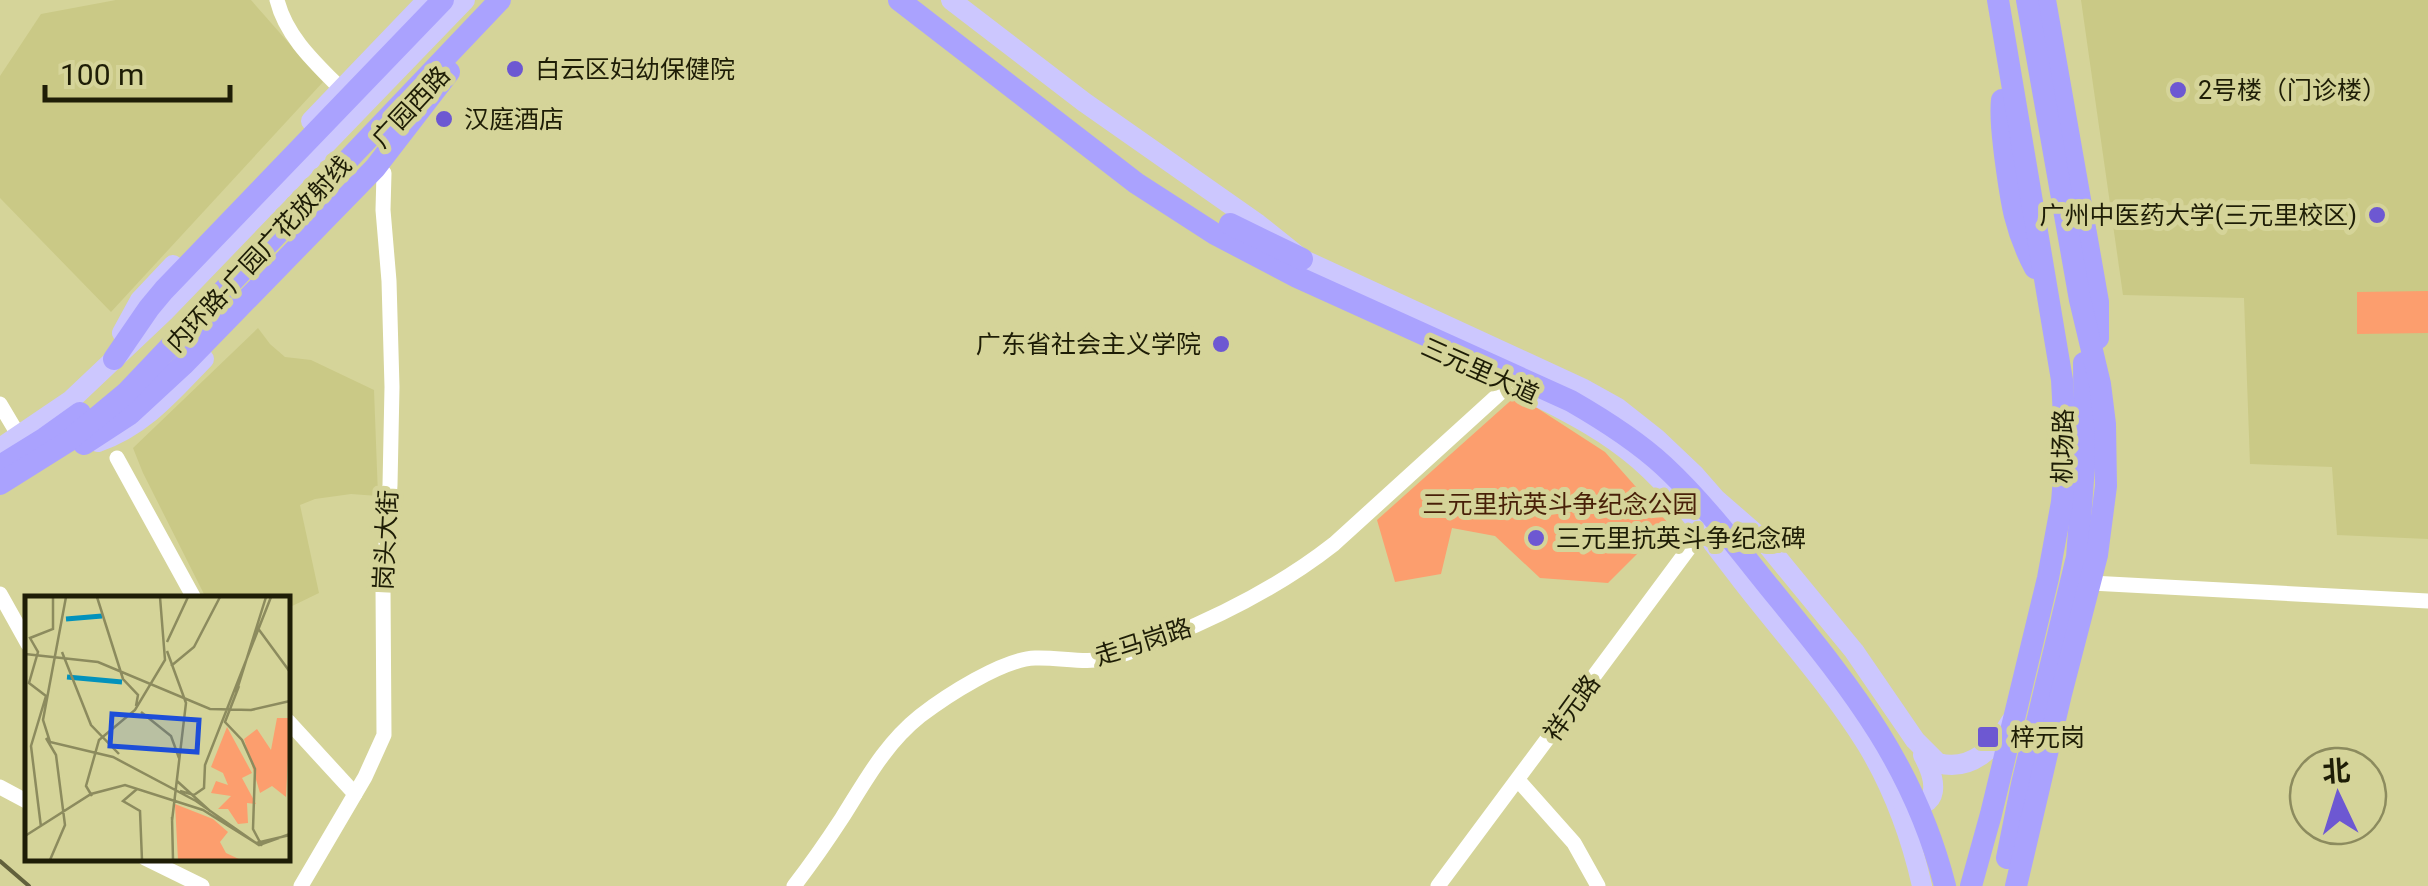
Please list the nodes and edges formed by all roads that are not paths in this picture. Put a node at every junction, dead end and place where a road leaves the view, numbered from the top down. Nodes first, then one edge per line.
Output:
1 (277, 0) edge
2 (443, 0) edge
3 (465, 0) edge
4 (480, 0) edge
5 (890, 0) edge
6 (899, 0) edge
7 (919, 0) edge
8 (951, 0) edge
9 (1998, 0) edge
10 (2031, 0) edge
11 (502, 5) edge
12 (421, 7) edge
13 (465, 51) junction
14 (386, 84) junction
15 (342, 89) junction
16 (362, 110) junction
17 (2058, 124) junction
18 (384, 174) junction
19 (364, 192) junction
20 (307, 215) junction
21 (1302, 259) junction
22 (2080, 300) junction
23 (114, 359) junction
24 (2096, 361) junction
25 (1510, 384) junction
26 (0, 404) edge
27 (20, 436) junction
28 (0, 448) edge
29 (77, 448) junction
30 (117, 458) dead end
31 (0, 466) edge
32 (0, 484) edge
33 (0, 492) edge
34 (1716, 499) junction
35 (1704, 528) junction
36 (2081, 583) junction
37 (0, 594) edge
38 (193, 596) edge
39 (2428, 601) edge
40 (25, 639) edge
41 (2018, 705) junction
42 (290, 722) edge
43 (1915, 740) junction
44 (1518, 780) junction
45 (0, 787) edge
46 (1889, 787) junction
47 (355, 794) junction
48 (25, 800) edge
49 (1992, 814) junction
50 (2030, 826) junction
51 (151, 861) edge
52 (202, 886) edge
53 (301, 886) edge
54 (794, 886) edge
55 (1438, 886) edge
56 (1598, 886) edge
57 (1922, 886) edge
58 (1945, 886) edge
59 (1953, 886) edge
60 (1971, 886) edge
61 (2002, 886) edge
62 (2016, 886) edge

1 - 15 street
2 - 23 highway
3 - 14 main road, 广园西路
4 - 11 street
4 - 31 highway, 内环路-广园广花放射线
5 - 25 main road, 三元里大道
6 - 58 highway
7 - 21 highway
8 - 21 main road, 三元里大道
9 - 41 highway, 机场路
10 - 17 highway
11 - 13 main road, 广园西路
11 - 29 highway
11 - 32 highway, 内环路-广园广花放射线
12 - 14 main road
12 - 15 main road
13 - 18 main road
13 - 20 main road, 广园西路
14 - 16 main road, 广园西路
15 - 16 street
15 - 23 main road
16 - 23 main road, 广园西路
17 - 22 highway, 机场路
17 - 24 highway
18 - 19 main road
18 - 47 street, 岗头大街
19 - 20 main road
19 - 29 main road
20 - 29 main road, 广园西路
21 - 34 main road, 三元里大道
22 - 24 highway, 机场路
22 - 36 highway
23 - 27 main road, 广园西路
24 - 36 highway, 机场路
25 - 35 main road, 三元里大道
25 - 54 street, 走马岗路
26 - 27 street
27 - 28 main road, 广园西路
29 - 33 main road, 广园西路
30 - 38 street
34 - 43 main road, 三元里大道
34 - 59 main road
35 - 44 street, 祥元路
35 - 46 main road, 三元里大道
36 - 39 street
36 - 50 highway, 机场路
36 - 61 highway
37 - 40 street
41 - 43 main road, 三元里大道
41 - 49 highway, 机场路
42 - 47 street
43 - 46 main road
44 - 55 street, 祥元路
44 - 56 street
45 - 48 street
46 - 57 main road, 三元里大道
47 - 53 street, 岗头大街
49 - 50 highway
49 - 60 highway, 机场路
50 - 62 highway, 机场路
51 - 52 street

